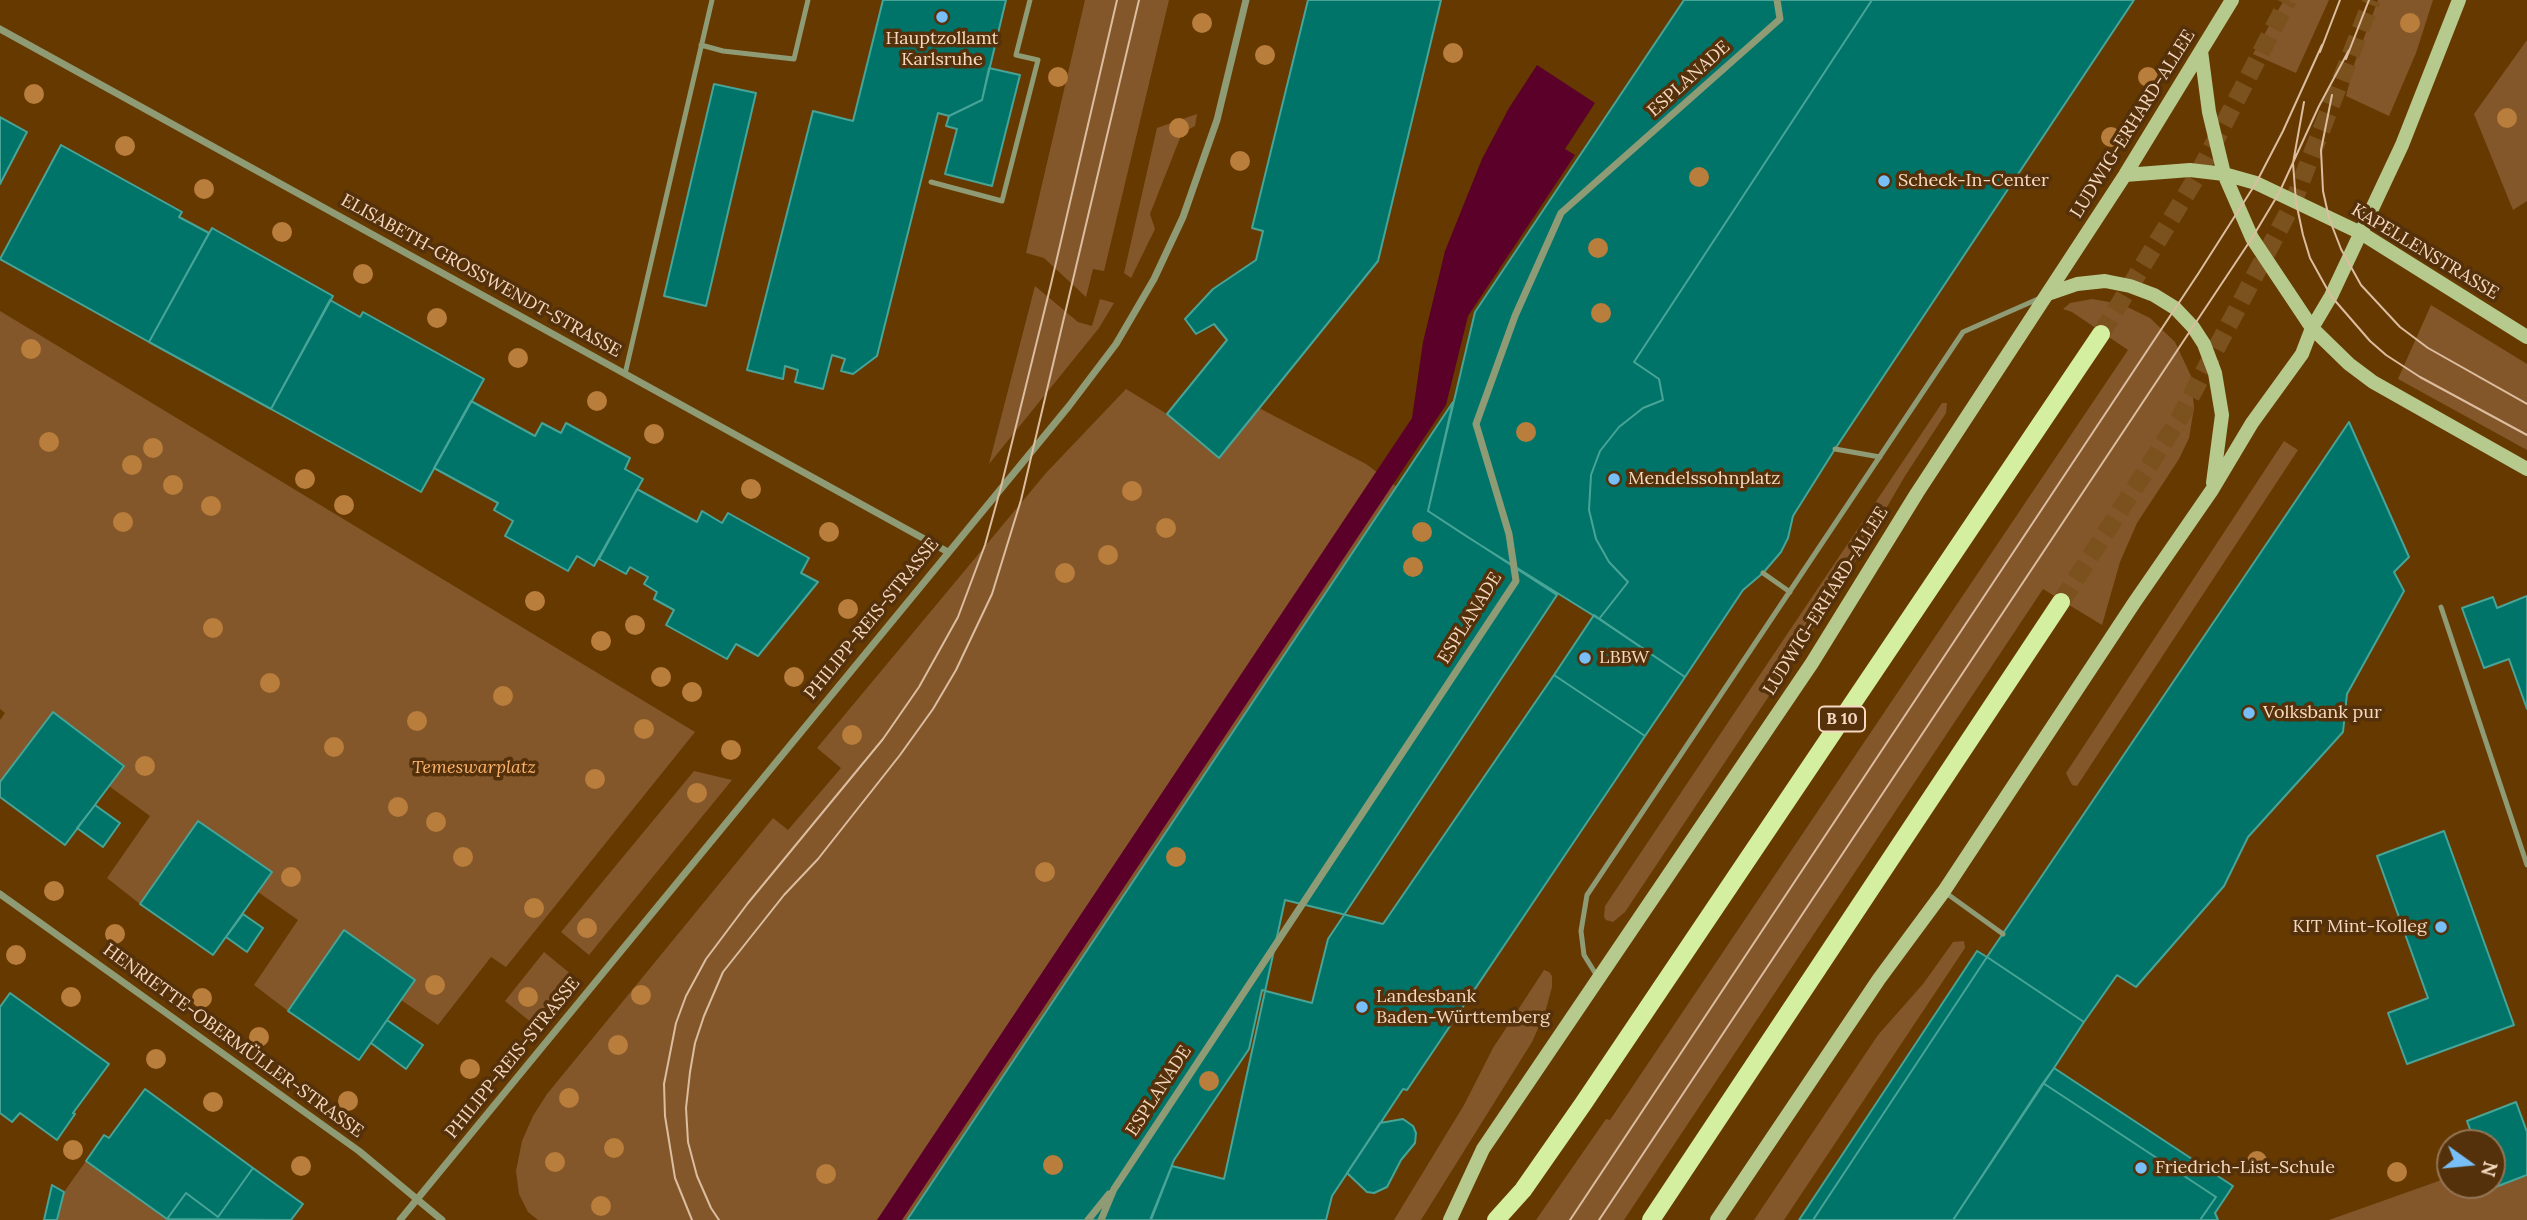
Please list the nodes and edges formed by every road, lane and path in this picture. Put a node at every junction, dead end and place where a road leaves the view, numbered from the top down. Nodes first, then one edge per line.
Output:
1 (712, 0) edge
2 (808, 0) edge
3 (1030, 0) edge
4 (1247, 0) edge
5 (1777, 0) edge
6 (2232, 0) edge
7 (2459, 0) edge
8 (0, 29) edge
9 (701, 45) junction
10 (2201, 51) junction
11 (2224, 174) junction
12 (2125, 175) junction
13 (932, 182) dead end
14 (2361, 233) junction
15 (2048, 295) junction
16 (2312, 328) junction
17 (2101, 334) tunnel mouth
18 (2527, 337) edge
19 (625, 374) junction
20 (1835, 449) dead end
21 (1880, 457) junction
22 (2527, 469) edge
23 (2212, 490) junction
24 (948, 552) junction
25 (1763, 573) dead end
26 (1790, 592) junction
27 (2061, 602) tunnel mouth
28 (2441, 607) dead end
29 (2527, 865) edge
30 (1944, 891) junction
31 (0, 894) edge
32 (2003, 934) dead end
33 (1599, 980) junction
34 (1114, 1189) junction
35 (417, 1200) junction
36 (400, 1220) edge
37 (442, 1220) edge
38 (1088, 1220) edge
39 (1101, 1220) edge
40 (1450, 1220) edge
41 (1496, 1220) edge
42 (1651, 1220) edge
43 (1717, 1220) edge

1 - 9 lane
2 - 9 lane
3 - 13 lane
4 - 24 street, PHILIPP-REIS-STRASSE
5 - 34 street, ESPLANADE
6 - 10 main road, LUDWIG-ERHARD-ALLEE
7 - 14 main road
8 - 19 street, ELISABETH-GROSSWENDT-STRASSE
9 - 19 lane
10 - 11 main road
10 - 12 main road, LUDWIG-ERHARD-ALLEE
11 - 12 main road, KAPELLENSTRASSE
11 - 14 main road, KAPELLENSTRASSE
11 - 16 main road
12 - 15 main road, LUDWIG-ERHARD-ALLEE
14 - 16 main road
14 - 18 main road, KAPELLENSTRASSE
15 - 21 lane
15 - 23 main road
15 - 33 main road, LUDWIG-ERHARD-ALLEE
16 - 22 main road
16 - 23 main road
17 - 41 main road, B 10
19 - 24 street, ELISABETH-GROSSWENDT-STRASSE
20 - 21 lane
21 - 26 lane
23 - 30 main road
24 - 35 street, PHILIPP-REIS-STRASSE
25 - 26 lane
26 - 33 lane
27 - 42 main road
28 - 29 lane
30 - 32 lane
30 - 43 main road
31 - 35 street, HENRIETTE-OBERMÜLLER-STRASSE
33 - 40 main road, LUDWIG-ERHARD-ALLEE
34 - 38 street, ESPLANADE
34 - 39 street, ESPLANADE
35 - 36 street, PHILIPP-REIS-STRASSE
35 - 37 street, HENRIETTE-OBERMÜLLER-STRASSE

